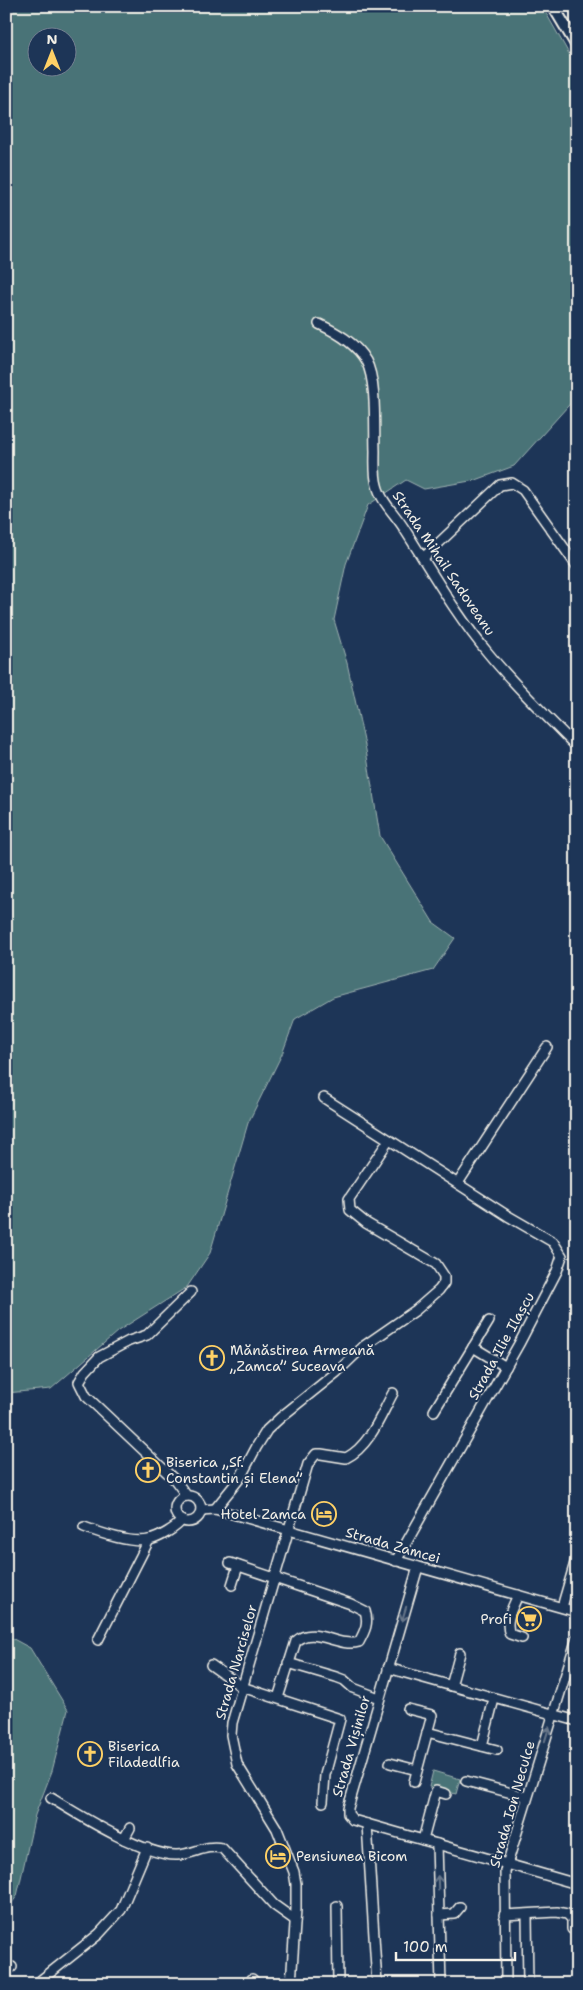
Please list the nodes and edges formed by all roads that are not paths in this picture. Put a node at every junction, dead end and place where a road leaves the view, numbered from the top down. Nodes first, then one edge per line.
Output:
1 (553, 6) edge
2 (577, 46) edge
3 (319, 324) dead end
4 (423, 558) junction
5 (577, 566) edge
6 (577, 747) edge
7 (547, 1047) dead end
8 (324, 1098) dead end
9 (389, 1140) junction
10 (458, 1183) junction
11 (191, 1292) dead end
12 (489, 1321) dead end
13 (473, 1347) junction
14 (506, 1367) junction
15 (393, 1393) dead end
16 (434, 1411) dead end
17 (187, 1496) junction
18 (215, 1509) junction
19 (200, 1510) junction
20 (182, 1520) junction
21 (84, 1527) dead end
22 (289, 1529) junction
23 (149, 1540) junction
24 (577, 1556) edge
25 (396, 1561) junction
26 (418, 1568) junction
27 (274, 1578) junction
28 (232, 1584) dead end
29 (518, 1595) junction
30 (562, 1607) junction
31 (577, 1612) edge
32 (522, 1638) dead end
33 (577, 1638) edge
34 (98, 1640) dead end
35 (460, 1653) dead end
36 (288, 1663) junction
37 (211, 1665) dead end
38 (388, 1668) junction
39 (451, 1686) junction
40 (242, 1687) junction
41 (278, 1698) junction
42 (379, 1698) junction
43 (494, 1699) junction
44 (408, 1708) dead end
45 (553, 1714) junction
46 (577, 1721) edge
47 (427, 1732) junction
48 (482, 1746) junction
49 (497, 1750) dead end
50 (390, 1763) dead end
51 (417, 1770) junction
52 (466, 1781) dead end
53 (414, 1782) dead end
54 (446, 1794) dead end
55 (527, 1797) junction
56 (50, 1798) dead end
57 (323, 1802) dead end
58 (367, 1824) junction
59 (130, 1828) dead end
60 (124, 1839) junction
61 (423, 1840) junction
62 (437, 1844) junction
63 (147, 1848) junction
64 (506, 1864) junction
65 (577, 1884) edge
66 (337, 1906) dead end
67 (460, 1907) dead end
68 (439, 1915) junction
69 (504, 1915) junction
70 (527, 1915) junction
71 (295, 1920) junction
72 (572, 1929) dead end
73 (41, 1980) dead end
74 (291, 1984) edge
75 (338, 1984) edge
76 (377, 1984) edge
77 (441, 1984) edge
78 (506, 1984) edge
79 (528, 1984) edge

1 - 2 street
3 - 4 street, Strada Mihail Sadoveanu
4 - 5 street
4 - 6 street, Strada Mihail Sadoveanu
7 - 10 street
8 - 9 street, Strada Ilie Ilașcu
9 - 10 street, Strada Ilie Ilașcu
9 - 18 street
10 - 14 street, Strada Ilie Ilașcu
11 - 17 street
12 - 13 street
13 - 14 street
13 - 16 street
14 - 25 street, Strada Ilie Ilașcu
15 - 22 street, Strada Narciselor
17 - 19 street
17 - 20 street
18 - 19 street, Strada Zamcei
18 - 22 street, Strada Zamcei
19 - 20 street
20 - 23 street
21 - 23 street
22 - 25 street, Strada Zamcei
22 - 27 street, Strada Narciselor
23 - 34 street
24 - 30 street
25 - 26 street, Strada Zamcei
26 - 29 street, Strada Zamcei
26 -> 38 street, Strada Vișinilor
27 - 28 street
27 - 36 street
27 - 40 street, Strada Narciselor
29 - 30 street, Strada Zamcei
29 - 32 street
30 - 31 street, Strada Zamcei
33 - 45 street, Strada Ion Neculce
35 - 39 street
36 - 41 street
36 - 42 street
37 - 40 street
38 - 39 street
38 - 42 street, Strada Vișinilor
39 - 43 street
40 - 41 street
40 - 71 street, Strada Narciselor
41 - 57 street
42 - 58 street, Strada Vișinilor
43 - 45 street
43 - 48 street
44 - 47 street
45 - 46 street
55 -> 45 street, Strada Ion Neculce
47 - 48 street
47 - 51 street
48 - 49 street
50 - 51 street
51 - 53 street
52 - 55 street
54 - 61 street
55 - 64 street, Strada Ion Neculce
56 - 60 street
58 - 61 street, Strada Vișinilor
58 - 76 street
59 - 60 street
60 - 63 street
61 - 62 street, Strada Vișinilor
62 - 64 street, Strada Vișinilor
68 -> 62 street
63 - 71 street
63 - 73 street
64 - 65 street, Strada Vișinilor
64 - 69 street, Strada Ion Neculce
66 - 75 street
67 - 68 street
68 - 77 street
69 - 70 street
69 - 78 street, Strada Ion Neculce
70 - 72 street
70 - 79 street
71 - 74 street, Strada Narciselor

